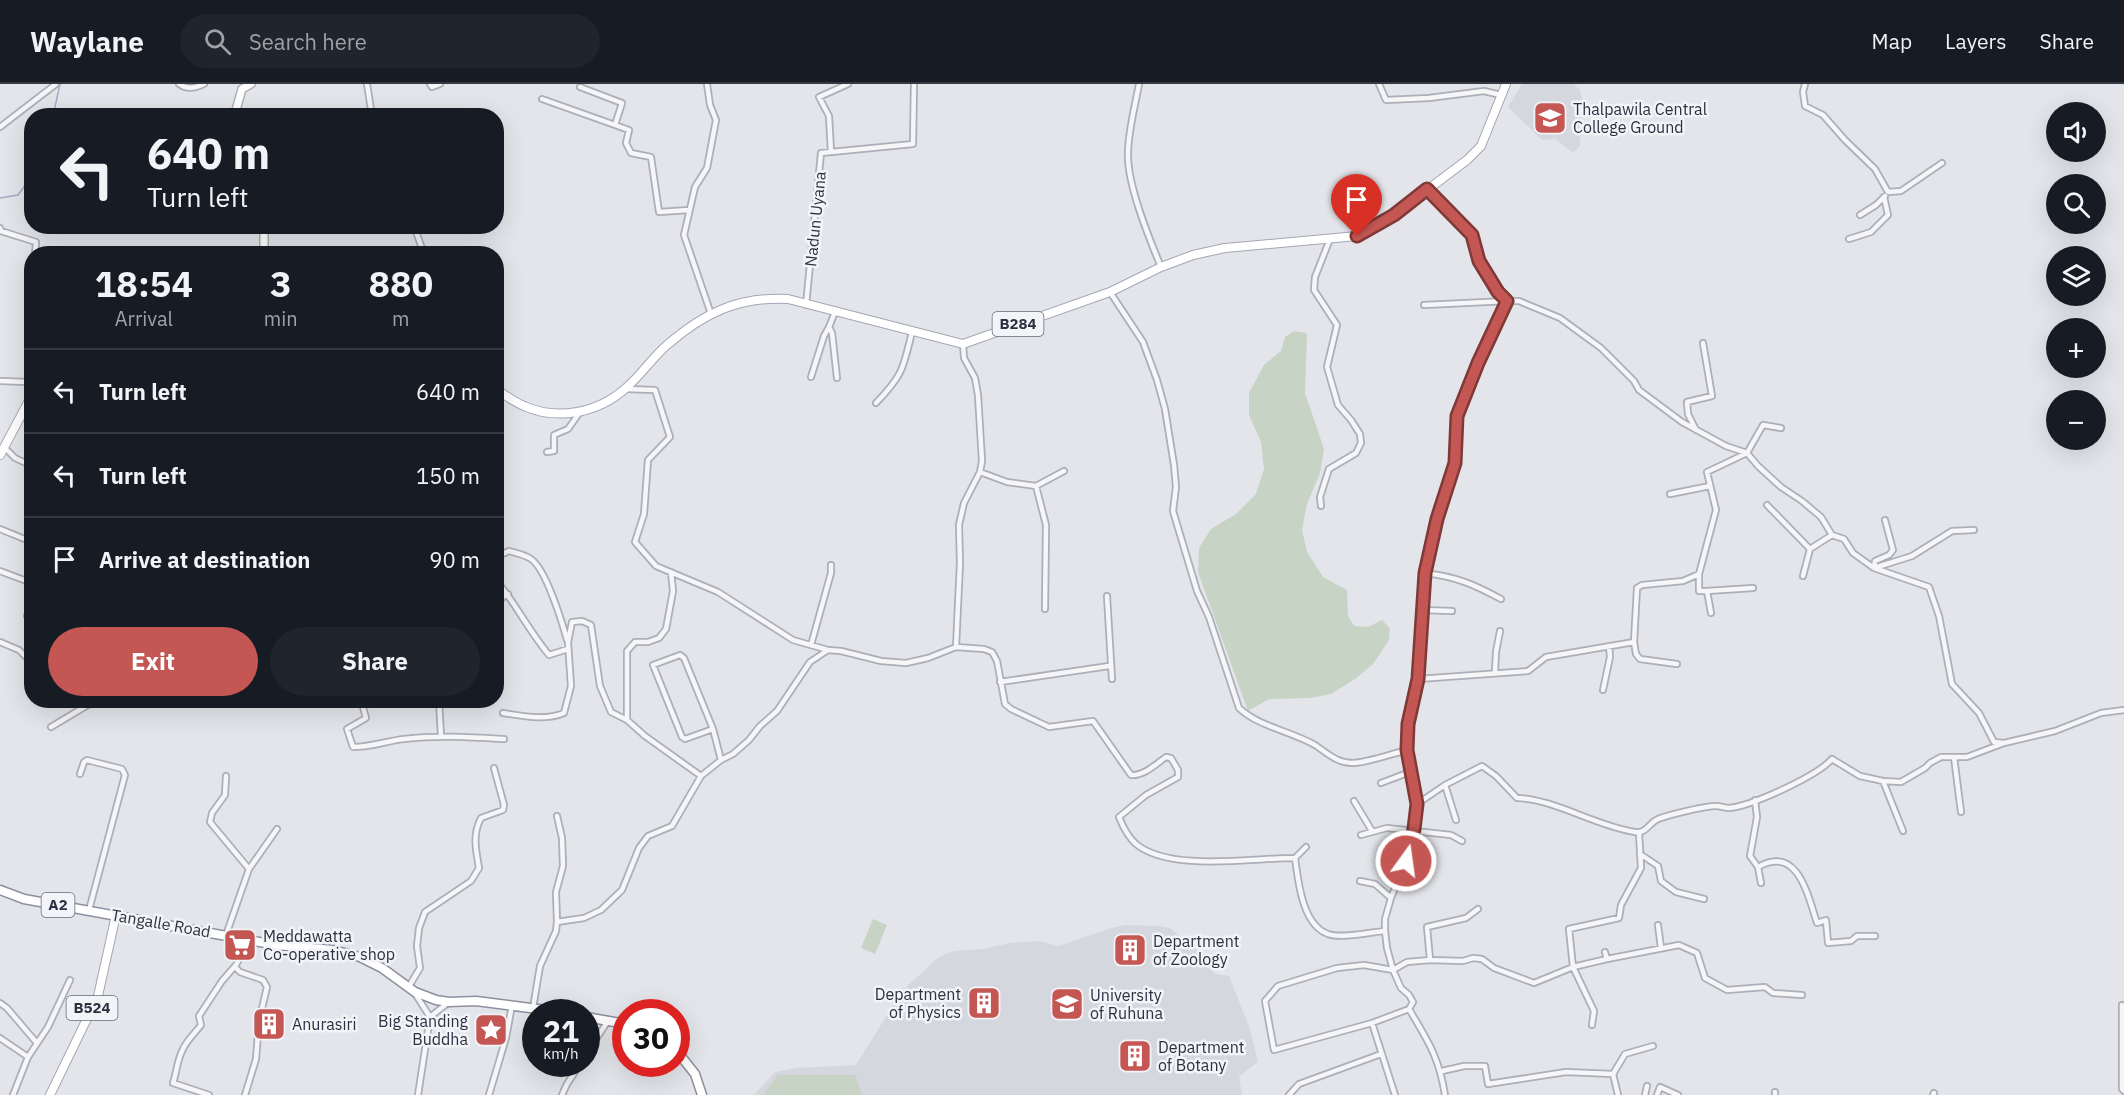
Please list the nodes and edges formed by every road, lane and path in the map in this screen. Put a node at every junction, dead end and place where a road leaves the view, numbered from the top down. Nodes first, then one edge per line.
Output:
1 (56, 84) edge
2 (179, 84) edge
3 (204, 84) edge
4 (234, 84) edge
5 (251, 84) edge
6 (367, 84) edge
7 (430, 84) edge
8 (440, 84) edge
9 (707, 84) edge
10 (829, 84) edge
11 (848, 84) edge
12 (914, 84) edge
13 (1139, 84) edge
14 (1379, 84) edge
15 (1506, 84) edge
16 (1805, 84) edge
17 (580, 87) dead end
18 (242, 89) junction
19 (832, 92) junction
20 (1501, 95) junction
21 (542, 99) dead end
22 (25, 108) edge
23 (237, 108) edge
24 (371, 108) edge
25 (24, 109) edge
26 (615, 125) junction
27 (0, 127) edge
28 (831, 152) junction
29 (1942, 163) dead end
30 (1427, 189) junction
31 (1888, 192) junction
32 (1884, 197) junction
33 (689, 210) junction
34 (1860, 215) dead end
35 (0, 228) edge
36 (1330, 239) junction
37 (1849, 239) dead end
38 (36, 246) edge
39 (1161, 267) junction
40 (1110, 292) junction
41 (1507, 301) junction
42 (806, 305) junction
43 (1424, 305) dead end
44 (835, 312) junction
45 (711, 314) junction
46 (829, 327) junction
47 (912, 332) junction
48 (1703, 343) dead end
49 (963, 344) junction
50 (811, 377) dead end
51 (837, 378) dead end
52 (0, 381) edge
53 (24, 382) edge
54 (626, 389) junction
55 (504, 394) edge
56 (876, 403) dead end
57 (24, 410) edge
58 (580, 412) junction
59 (1781, 428) dead end
60 (1696, 430) junction
61 (2, 451) edge
62 (547, 452) dead end
63 (1747, 453) junction
64 (24, 462) edge
65 (1064, 471) dead end
66 (980, 472) junction
67 (1036, 486) junction
68 (1710, 486) junction
69 (1670, 494) dead end
70 (1767, 505) dead end
71 (1321, 506) dead end
72 (1886, 520) dead end
73 (0, 529) edge
74 (1974, 530) dead end
75 (1832, 535) junction
76 (24, 539) edge
77 (1810, 549) junction
78 (504, 553) edge
79 (831, 566) dead end
80 (1874, 568) junction
81 (0, 570) edge
82 (671, 572) junction
83 (1425, 573) junction
84 (1698, 574) junction
85 (1803, 576) dead end
86 (24, 580) edge
87 (1753, 588) dead end
88 (504, 589) edge
89 (1707, 591) junction
90 (508, 594) junction
91 (1107, 596) dead end
92 (504, 597) edge
93 (1501, 599) dead end
94 (1045, 609) dead end
95 (1421, 610) junction
96 (1452, 611) dead end
97 (1711, 613) dead end
98 (1500, 631) dead end
99 (0, 642) edge
100 (568, 642) junction
101 (1634, 642) junction
102 (812, 645) junction
103 (1609, 646) junction
104 (956, 647) junction
105 (568, 649) junction
106 (828, 650) junction
107 (24, 655) edge
108 (1677, 664) dead end
109 (1109, 666) junction
110 (1495, 672) junction
111 (1112, 679) dead end
112 (1418, 679) junction
113 (1000, 682) junction
114 (1604, 690) dead end
115 (83, 708) edge
116 (364, 708) edge
117 (439, 708) edge
118 (2124, 710) edge
119 (503, 713) dead end
120 (627, 720) junction
121 (51, 727) dead end
122 (713, 729) junction
123 (441, 735) junction
124 (504, 739) dead end
125 (2004, 743) junction
126 (1407, 750) junction
127 (1954, 757) junction
128 (721, 760) junction
129 (494, 768) dead end
130 (1410, 772) junction
131 (80, 774) dead end
132 (226, 776) dead end
133 (701, 776) junction
134 (1882, 781) junction
135 (1381, 783) dead end
136 (1445, 784) junction
137 (1755, 800) junction
138 (1354, 801) dead end
139 (1417, 804) junction
140 (1961, 812) dead end
141 (556, 816) dead end
142 (1456, 820) dead end
143 (1414, 829) junction
144 (277, 830) dead end
145 (1372, 831) junction
146 (1903, 831) dead end
147 (1639, 833) junction
148 (1361, 835) dead end
149 (1462, 841) dead end
150 (1306, 848) dead end
151 (1640, 854) junction
152 (1295, 858) junction
153 (1758, 867) junction
154 (249, 869) junction
155 (1360, 881) dead end
156 (1761, 883) dead end
157 (0, 891) edge
158 (1391, 898) junction
159 (1704, 899) dead end
160 (1478, 909) dead end
161 (89, 910) junction
162 (116, 915) junction
163 (557, 922) junction
164 (1658, 924) dead end
165 (1385, 931) junction
166 (226, 935) junction
167 (1875, 936) dead end
168 (249, 939) junction
169 (1660, 948) junction
170 (1605, 952) dead end
171 (1607, 959) junction
172 (1430, 960) junction
173 (236, 965) junction
174 (1573, 968) junction
175 (1393, 970) junction
176 (70, 980) dead end
177 (412, 990) junction
178 (1802, 994) dead end
179 (534, 999) edge
180 (449, 1002) junction
181 (0, 1003) edge
182 (512, 1005) junction
183 (2122, 1005) dead end
184 (522, 1006) edge
185 (1409, 1009) junction
186 (430, 1017) junction
187 (600, 1019) edge
188 (608, 1020) junction
189 (612, 1021) edge
190 (1372, 1023) junction
191 (1592, 1025) dead end
192 (600, 1032) edge
193 (0, 1038) edge
194 (36, 1042) junction
195 (1653, 1046) dead end
196 (1381, 1054) junction
197 (28, 1057) junction
198 (690, 1067) edge
199 (1442, 1071) junction
200 (1613, 1074) junction
201 (572, 1077) edge
202 (1647, 1086) dead end
203 (2123, 1092) edge
204 (13, 1095) edge
205 (50, 1095) edge
206 (209, 1095) edge
207 (245, 1095) edge
208 (418, 1095) edge
209 (489, 1095) edge
210 (562, 1095) edge
211 (702, 1095) edge
212 (1289, 1095) edge
213 (1395, 1095) edge
214 (1445, 1095) edge
215 (1618, 1095) edge
216 (1645, 1095) edge
217 (1657, 1095) edge
218 (1678, 1095) edge

1 - 22 street
2 - 3 street
4 - 18 street
5 - 18 main road
6 - 24 street
7 - 8 street
9 - 33 street
10 - 19 street
11 - 19 street
12 - 28 street, Nadun Uyana
13 - 39 street
14 - 20 street
15 - 20 main road, B284
16 - 31 street
17 - 26 street
18 - 23 main road
19 - 28 street
20 - 30 main road, B284
21 - 26 street
25 - 27 street
26 - 33 street
28 - 42 street, Nadun Uyana
29 - 31 street
30 - 36 main road, B284
30 - 41 street
31 - 32 street
32 - 34 street
32 - 37 street
33 - 45 street
35 - 38 street
36 - 39 main road, B284
36 - 71 street
39 - 40 main road, B284
40 - 49 main road, B284
40 - 126 street
41 - 43 street
41 - 60 street
41 - 83 street
42 - 44 main road
42 - 45 main road
44 - 46 street
44 - 47 main road
45 - 54 main road
46 - 50 street
46 - 51 street
47 - 49 main road
47 - 56 street
48 - 60 street
49 - 66 street
52 - 53 street
54 - 58 main road
54 - 82 street
55 - 58 main road
57 - 61 main road
58 - 62 street
59 - 63 street
60 - 63 street
61 - 64 street
63 - 68 street
63 - 75 street
65 - 67 street
66 - 67 street
66 - 104 street
67 - 94 street
68 - 69 street
68 - 84 street
70 - 77 street
72 - 80 street
73 - 76 street
74 - 80 street
75 - 77 street
75 - 80 street
77 - 85 street
78 - 100 street
79 - 102 street
80 - 125 street
81 - 86 street
82 - 102 street
82 - 120 street
83 - 93 street
83 - 95 street
84 - 89 street
84 - 101 street
87 - 89 street
88 - 90 street
89 - 97 street
90 - 92 street
90 - 105 street
91 - 109 street
95 - 96 street
95 - 112 street
98 - 110 street
99 - 107 street
100 - 105 street
100 - 120 street
101 - 103 street
101 - 108 street
102 - 106 street
103 - 110 street
103 - 114 street
104 - 106 street
104 - 113 street
105 - 119 street
106 - 128 street
109 - 111 street
109 - 113 street
110 - 112 street
112 - 126 street
113 - 152 street
115 - 121 street
116 - 123 street
117 - 123 street
118 - 125 street
120 - 133 street
122 - 122 street
122 - 128 street
123 - 124 street
125 - 127 street
126 - 130 street
127 - 134 street
127 - 140 street
128 - 133 street
129 - 177 street
130 - 135 street
130 - 139 street
131 - 161 street
132 - 154 street
133 - 163 street
134 - 137 street
134 - 146 street
136 - 139 street
136 - 142 street
136 - 147 street
137 - 147 street
137 - 153 street
138 - 145 street
139 - 143 street
141 - 163 street
143 - 145 street
143 - 149 street
143 - 158 street
144 - 154 street
145 - 148 street
147 - 151 street
150 - 152 street
151 - 159 street
151 - 174 street
152 - 165 street
153 - 156 street
153 - 167 street
154 - 166 street
155 - 158 street
157 - 161 highway, Tangalle Road / A2
158 - 165 street
160 - 172 street
161 - 162 highway, Tangalle Road / A2
162 - 166 highway, Tangalle Road / A2
162 - 205 main road, B524
163 - 179 street
164 - 169 street
165 - 175 street
166 - 168 highway, Tangalle Road / A2
168 - 173 street
168 - 177 highway, Tangalle Road / A2
169 - 171 street
169 - 178 street
170 - 171 street
171 - 174 street
172 - 174 street
172 - 175 street
173 - 206 street
173 - 207 street
174 - 191 street
175 - 185 street
175 - 190 street
176 - 194 street
177 - 180 highway, Tangalle Road / A2
177 - 186 street
180 - 182 highway, Tangalle Road / A2
180 - 186 street
181 - 194 street
182 - 184 highway, Tangalle Road / A2
182 - 209 street
183 - 203 street
185 - 190 street
185 - 199 street
186 - 208 street
187 - 188 highway
188 - 189 highway
188 - 192 street
190 - 196 street
193 - 197 street
194 - 197 street
195 - 200 street
196 - 212 street
196 - 213 street
197 - 204 street
198 - 211 highway
199 - 200 street
199 - 214 street
200 - 215 street
201 - 210 street
202 - 216 street
217 - 218 street

